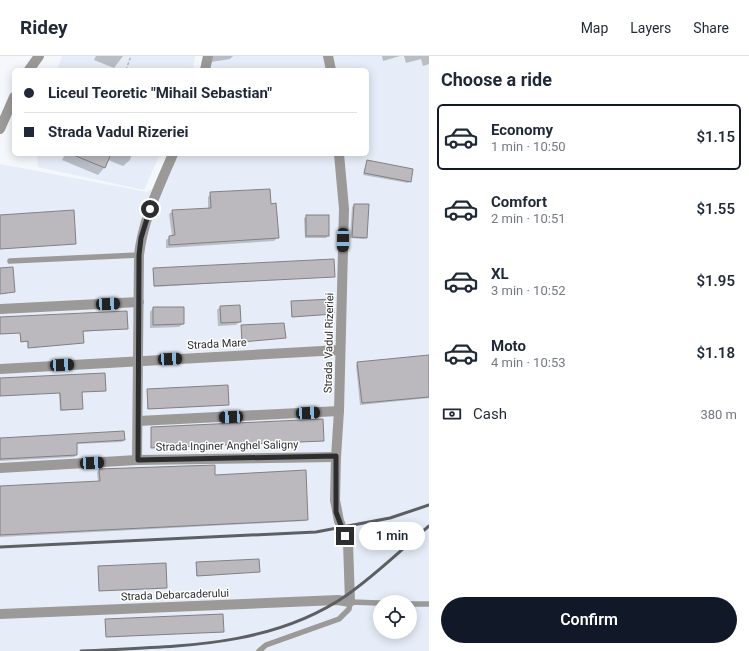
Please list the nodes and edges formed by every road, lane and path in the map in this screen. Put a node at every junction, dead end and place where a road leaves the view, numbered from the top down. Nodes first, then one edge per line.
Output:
1 (39, 56) edge
2 (131, 56) edge
3 (208, 56) edge
4 (328, 56) edge
5 (30, 68) edge
6 (127, 68) edge
7 (205, 68) edge
8 (331, 68) edge
9 (12, 102) edge
10 (0, 129) edge
11 (172, 156) edge
12 (339, 156) edge
13 (139, 255) junction
14 (10, 261) dead end
15 (139, 302) junction
16 (0, 309) edge
17 (340, 350) junction
18 (138, 361) junction
19 (0, 368) edge
20 (339, 411) junction
21 (138, 421) junction
22 (336, 456) junction
23 (138, 460) junction
24 (0, 468) edge
25 (350, 602) junction
26 (373, 603) edge
27 (417, 604) edge
28 (429, 604) edge
29 (0, 614) edge
30 (259, 651) edge

1 - 5 street
2 - 6 path
3 - 7 street
4 - 8 street
9 - 10 street
11 - 13 street
12 - 17 street, Strada Vadul Rizeriei
13 - 14 lane
13 - 15 street
15 - 16 street
15 - 18 street
17 - 18 street, Strada Mare
17 - 20 street, Strada Vadul Rizeriei
18 - 19 street, Strada Mare
18 - 21 street
20 - 21 street
20 - 22 street, Strada Vadul Rizeriei
21 - 23 street
22 - 23 street, Strada Inginer Anghel Saligny
22 - 25 street, Strada Vadul Rizeriei
23 - 24 street, Strada Inginer Anghel Saligny
25 - 26 lane
25 - 29 street, Strada Debarcaderului
25 - 30 lane
27 - 28 lane

